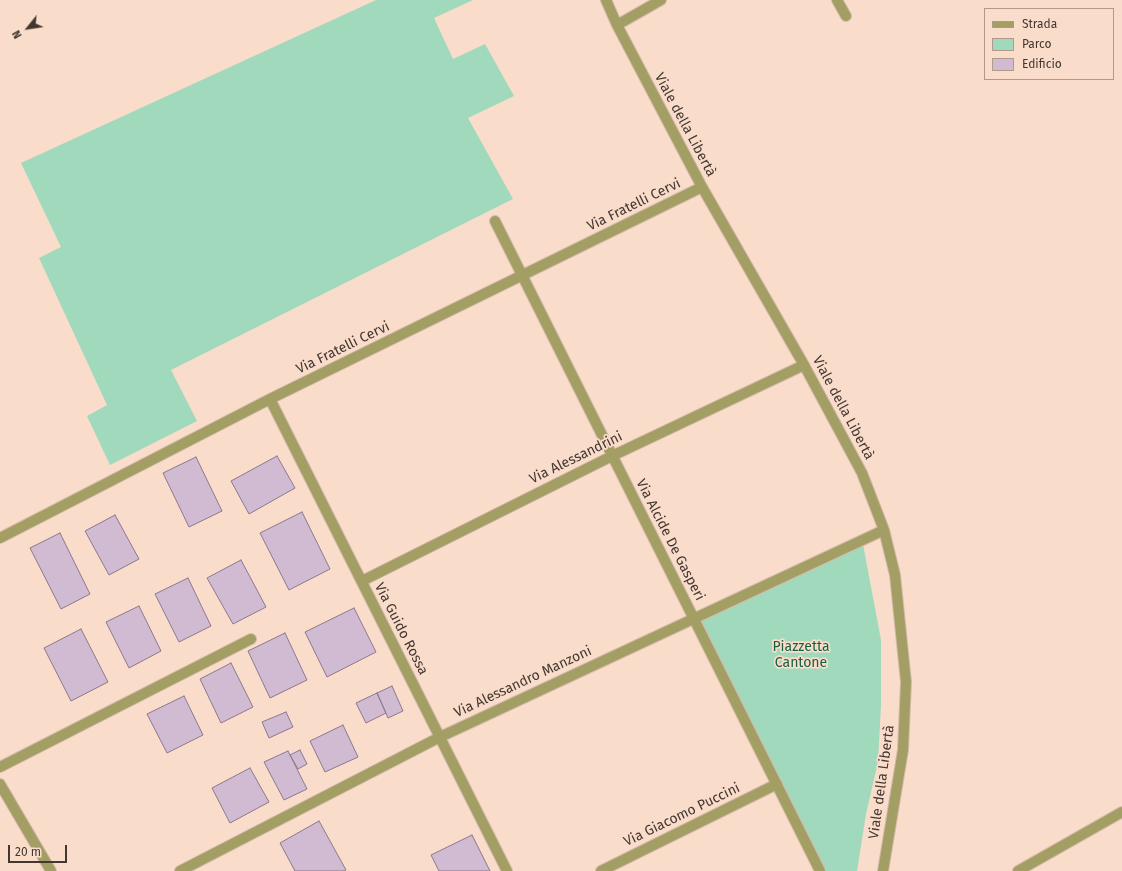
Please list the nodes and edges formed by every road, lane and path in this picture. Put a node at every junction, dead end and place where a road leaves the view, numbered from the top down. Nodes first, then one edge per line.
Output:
1 (606, 0) edge
2 (661, 0) edge
3 (837, 0) edge
4 (846, 16) dead end
5 (617, 25) junction
6 (702, 187) junction
7 (496, 222) dead end
8 (522, 275) junction
9 (804, 365) junction
10 (270, 399) junction
11 (612, 456) junction
12 (884, 530) junction
13 (0, 538) edge
14 (362, 581) junction
15 (693, 617) junction
16 (251, 639) dead end
17 (440, 738) junction
18 (0, 767) edge
19 (0, 784) edge
20 (777, 784) junction
21 (1122, 812) edge
22 (51, 871) edge
23 (180, 871) edge
24 (507, 871) edge
25 (601, 871) edge
26 (820, 871) edge
27 (883, 871) edge
28 (1018, 871) edge

1 - 5 street, Viale della Libertà
2 - 5 street
3 - 4 street
5 - 6 street, Viale della Libertà
6 - 8 street, Via Fratelli Cervi
6 - 9 street, Viale della Libertà
7 - 8 street, Via Alcide De Gasperi
8 - 10 street, Via Fratelli Cervi
8 - 11 street, Via Alcide De Gasperi
9 - 11 street, Via Alessandrini
9 - 12 street, Viale della Libertà
10 - 13 street, Via Fratelli Cervi
10 - 14 street, Via Guido Rossa
11 - 14 street, Via Alessandrini
11 - 15 street, Via Alcide De Gasperi
12 - 15 street, Via Alessandro Manzoni
12 - 27 street, Viale della Libertà
14 - 17 street, Via Guido Rossa
15 - 17 street, Via Alessandro Manzoni
15 - 20 street, Via Alcide De Gasperi
16 - 18 street
17 - 23 street, Via Alessandro Manzoni
17 - 24 street, Via Guido Rossa
19 - 22 street
20 - 25 street, Via Giacomo Puccini
20 - 26 street, Via Alcide De Gasperi
21 - 28 street

